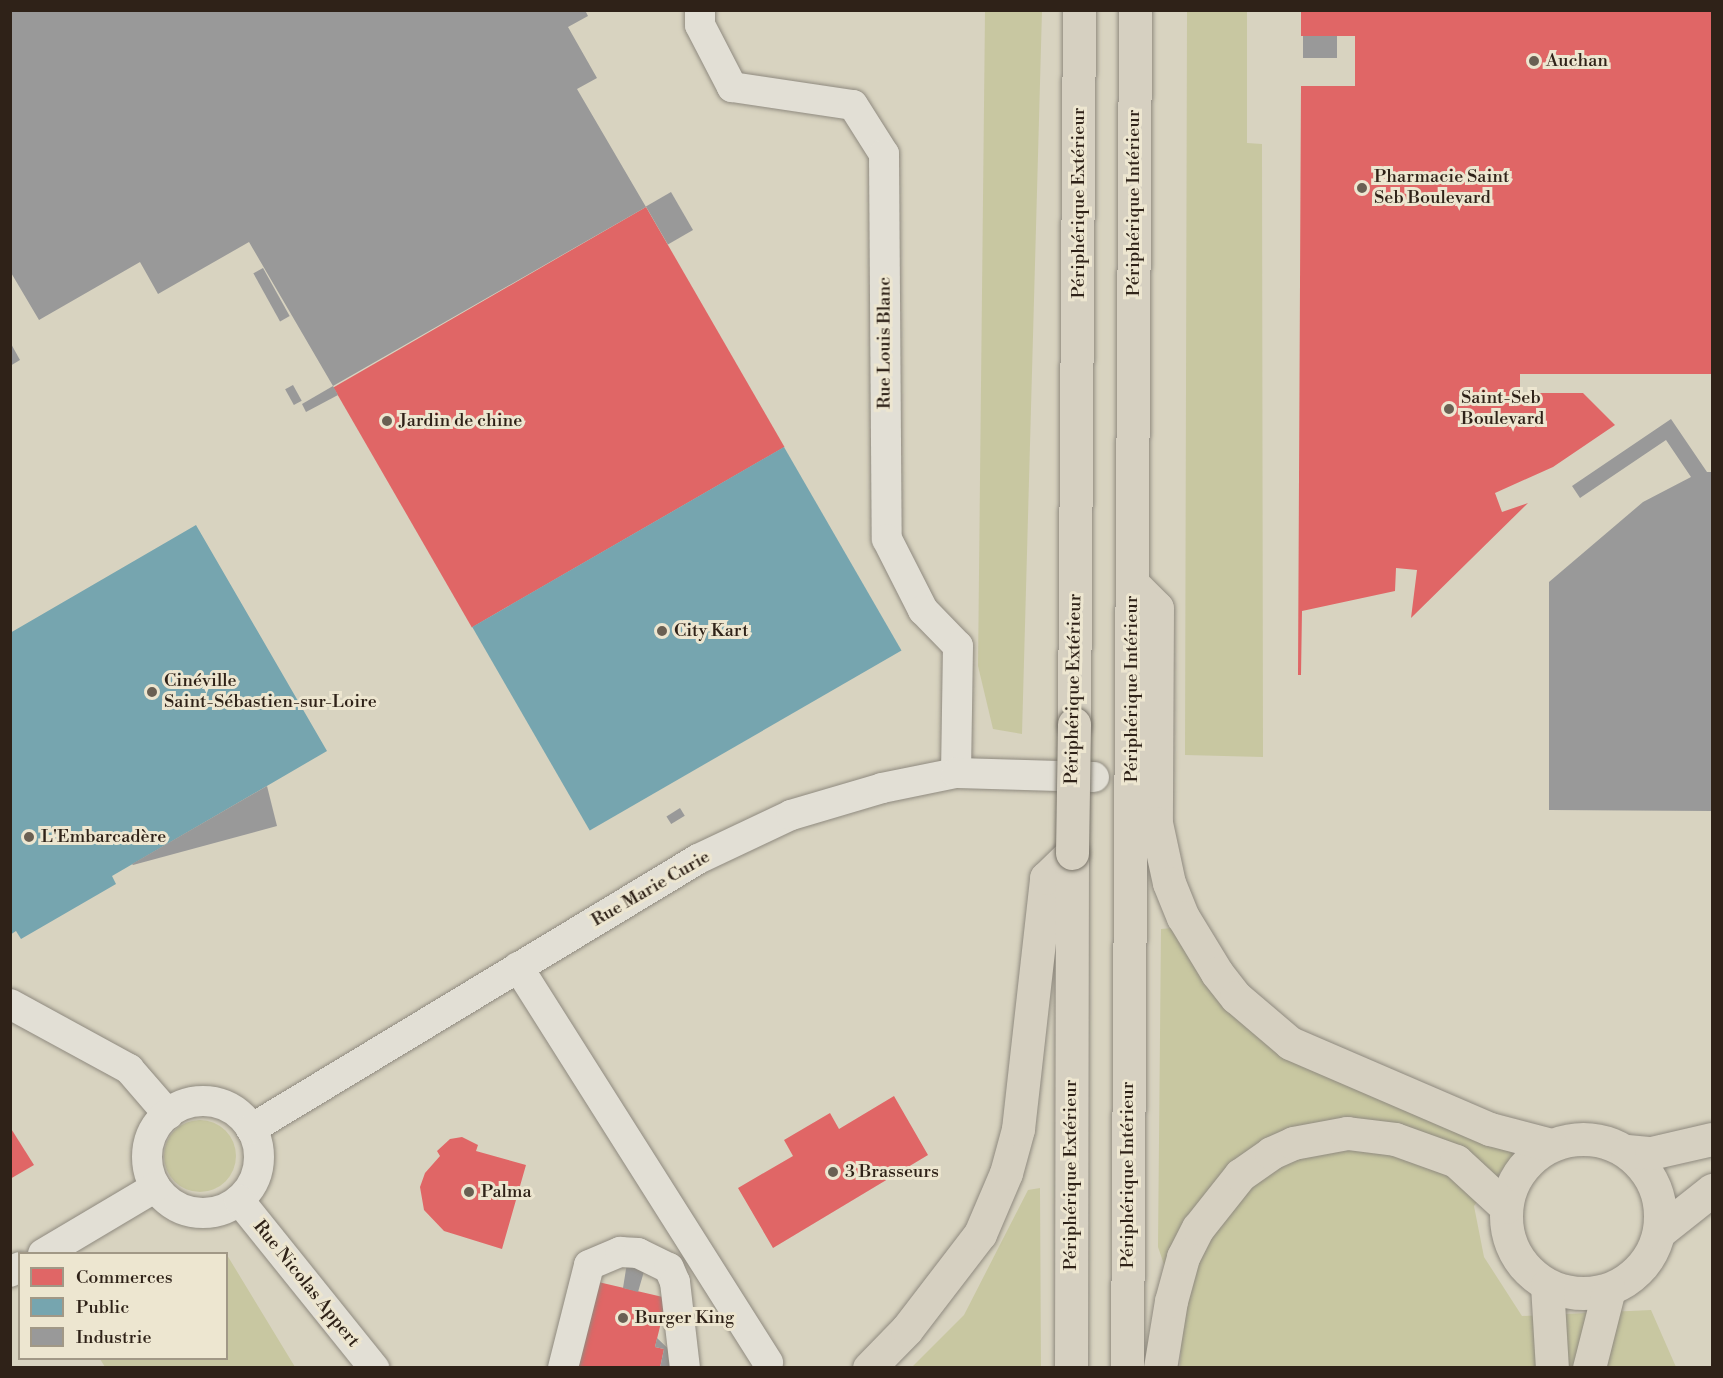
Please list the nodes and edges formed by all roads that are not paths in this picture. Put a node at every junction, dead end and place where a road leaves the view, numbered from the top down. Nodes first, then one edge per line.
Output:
1 (700, 10) edge
2 (1079, 10) edge
3 (1135, 10) edge
4 (956, 773) junction
5 (1094, 777) dead end
6 (1144, 826) junction
7 (1072, 853) junction
8 (518, 967) junction
9 (10, 1004) edge
10 (168, 1114) junction
11 (251, 1129) junction
12 (1713, 1139) edge
13 (1551, 1145) junction
14 (1627, 1151) junction
15 (156, 1187) junction
16 (1713, 1190) edge
17 (239, 1200) junction
18 (1506, 1207) junction
19 (1659, 1232) junction
20 (46, 1252) edge
21 (1547, 1285) junction
22 (1609, 1289) junction
23 (768, 1363) dead end
24 (374, 1368) edge
25 (563, 1368) edge
26 (685, 1368) edge
27 (870, 1368) edge
28 (1071, 1368) edge
29 (1127, 1368) edge
30 (1161, 1368) edge
31 (1552, 1368) edge
32 (1589, 1368) edge

1 - 4 street, Rue Louis Blanc
2 - 7 main road, Périphérique Extérieur, bridge
3 - 6 main road, Périphérique Intérieur
4 - 5 street, Rue Marie Curie
4 - 8 street, Rue Marie Curie
6 - 13 main road
6 - 29 main road, Périphérique Intérieur
7 - 27 main road
7 - 28 main road, Périphérique Extérieur
8 - 11 street, Rue Marie Curie
8 - 23 street
9 - 10 street
10 - 11 street
10 - 15 street
11 - 17 street
12 - 14 main road
13 - 14 main road
13 - 18 main road
14 - 19 main road
15 - 17 street
15 - 20 street
16 - 19 main road
17 - 24 street, Rue Nicolas Appert
18 - 21 main road
18 - 30 main road
19 - 22 main road
21 - 22 main road
21 - 31 main road
22 - 32 main road
25 - 26 street

